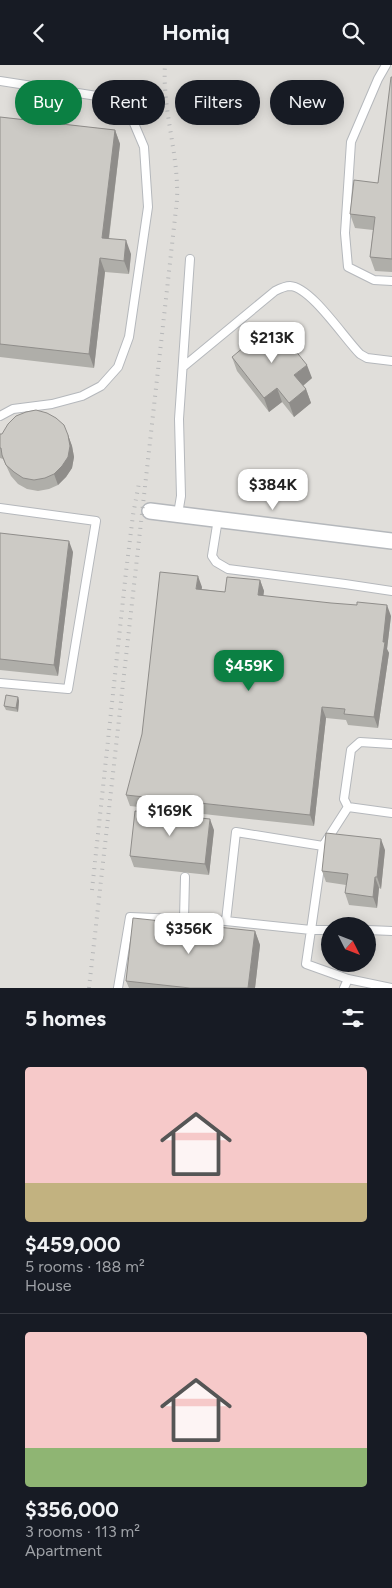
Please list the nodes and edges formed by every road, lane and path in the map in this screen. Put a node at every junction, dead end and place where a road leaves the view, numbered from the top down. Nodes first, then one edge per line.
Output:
1 (386, 65) edge
2 (0, 81) edge
3 (190, 259) dead end
4 (392, 281) edge
5 (392, 361) edge
6 (183, 367) junction
7 (0, 416) edge
8 (0, 508) edge
9 (150, 511) dead end
10 (178, 514) junction
11 (218, 519) junction
12 (392, 541) edge
13 (392, 591) edge
14 (0, 683) edge
15 (392, 744) edge
16 (348, 807) junction
17 (392, 813) edge
18 (323, 845) junction
19 (185, 877) dead end
20 (184, 919) junction
21 (226, 921) junction
22 (311, 930) junction
23 (321, 930) edge
24 (376, 930) edge
25 (392, 931) edge
26 (348, 979) junction
27 (118, 988) edge
28 (344, 988) edge
29 (389, 988) edge

1 - 4 lane
2 - 7 lane
3 - 6 lane
5 - 6 lane
6 - 10 lane
8 - 14 lane
9 - 10 street
10 - 11 street
11 - 12 street
11 - 13 lane
15 - 16 lane
16 - 17 lane
16 - 18 lane
18 - 21 lane
18 - 22 lane
19 - 20 lane
20 - 21 lane
20 - 27 lane
21 - 22 lane
22 - 23 lane
22 - 26 lane
24 - 25 lane
26 - 28 lane
26 - 29 lane

